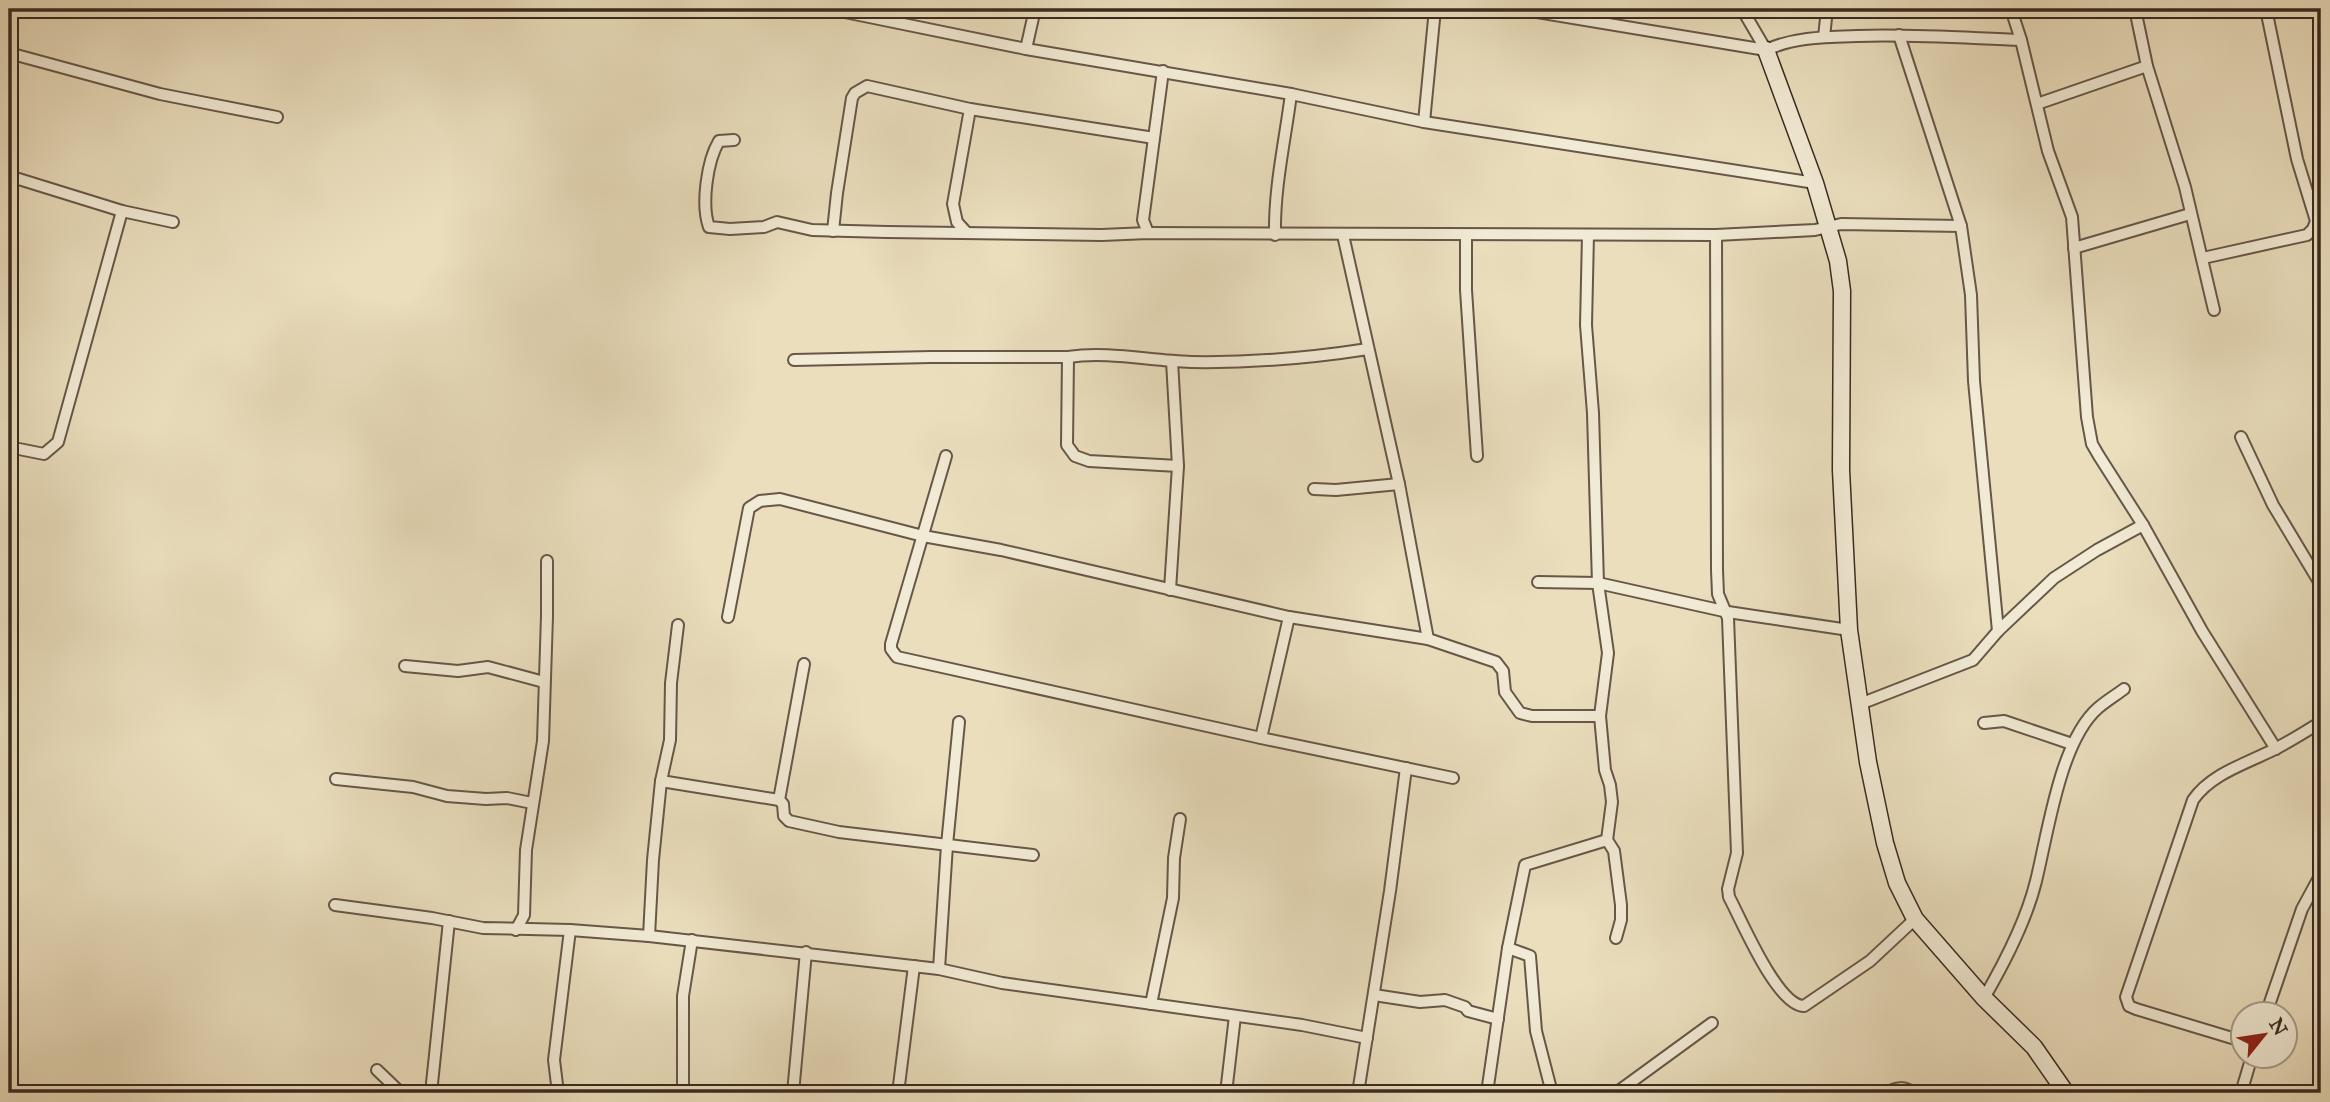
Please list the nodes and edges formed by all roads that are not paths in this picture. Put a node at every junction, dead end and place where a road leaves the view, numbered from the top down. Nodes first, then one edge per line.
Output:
1 (830, 9) edge
2 (1035, 9) edge
3 (1435, 9) edge
4 (1518, 9) edge
5 (1742, 9) edge
6 (1826, 9) edge
7 (2011, 9) edge
8 (2135, 9) edge
9 (2266, 9) edge
10 (1899, 35) junction
11 (1824, 37) junction
12 (2021, 40) junction
13 (1026, 49) junction
14 (1766, 50) junction
15 (9, 53) edge
16 (2147, 66) junction
17 (1163, 71) junction
18 (1291, 94) junction
19 (2036, 104) junction
20 (970, 108) junction
21 (277, 117) dead end
22 (1424, 122) junction
23 (1154, 138) junction
24 (734, 140) dead end
25 (9, 176) edge
26 (1815, 183) junction
27 (122, 211) junction
28 (2190, 214) junction
29 (173, 222) dead end
30 (1829, 226) junction
31 (1961, 226) junction
32 (833, 231) junction
33 (967, 233) junction
34 (1148, 233) junction
35 (1275, 235) junction
36 (1343, 235) junction
37 (1466, 235) junction
38 (1588, 235) junction
39 (1716, 235) junction
40 (2074, 248) junction
41 (2203, 258) junction
42 (2214, 310) dead end
43 (1368, 349) junction
44 (1068, 357) junction
45 (794, 360) dead end
46 (1172, 361) junction
47 (2241, 437) dead end
48 (9, 447) edge
49 (946, 456) dead end
50 (1477, 456) dead end
51 (1178, 466) junction
52 (1399, 484) junction
53 (1314, 489) dead end
54 (2143, 526) junction
55 (923, 536) junction
56 (547, 561) dead end
57 (1538, 582) dead end
58 (1598, 583) junction
59 (2321, 584) edge
60 (1170, 590) junction
61 (1728, 612) junction
62 (728, 617) dead end
63 (1289, 617) junction
64 (678, 625) dead end
65 (1849, 629) junction
66 (1998, 631) junction
67 (1428, 639) junction
68 (804, 664) dead end
69 (405, 666) dead end
70 (544, 682) junction
71 (2124, 690) dead end
72 (1860, 704) junction
73 (1600, 716) junction
74 (959, 722) dead end
75 (2321, 722) edge
76 (1984, 723) dead end
77 (1261, 738) junction
78 (2072, 744) junction
79 (2276, 749) junction
80 (1406, 768) junction
81 (1453, 778) dead end
82 (336, 779) dead end
83 (661, 781) junction
84 (779, 800) junction
85 (532, 803) junction
86 (1180, 819) dead end
87 (1607, 840) junction
88 (947, 845) junction
89 (1033, 855) dead end
90 (2321, 874) edge
91 (334, 905) dead end
92 (524, 915) junction
93 (1915, 919) junction
94 (449, 921) junction
95 (516, 930) junction
96 (535, 930) junction
97 (569, 930) junction
98 (649, 936) junction
99 (1616, 938) dead end
100 (692, 940) junction
101 (1508, 948) junction
102 (806, 952) junction
103 (914, 967) junction
104 (939, 969) junction
105 (1374, 995) junction
106 (1984, 998) junction
107 (2271, 1000) edge
108 (1152, 1004) junction
109 (1235, 1016) junction
110 (1498, 1019) junction
111 (1712, 1023) dead end
112 (2228, 1037) edge
113 (1367, 1038) junction
114 (377, 1070) dead end
115 (2248, 1070) edge
116 (401, 1093) edge
117 (431, 1093) edge
118 (558, 1093) edge
119 (683, 1093) edge
120 (793, 1093) edge
121 (898, 1093) edge
122 (1226, 1093) edge
123 (1358, 1093) edge
124 (1487, 1093) edge
125 (1552, 1093) edge
126 (1616, 1093) edge
127 (1887, 1093) edge
128 (1913, 1093) edge
129 (2066, 1093) edge
130 (2241, 1093) edge

1 - 13 street
2 - 13 street
3 - 22 street
4 - 14 street
5 - 14 street
6 - 11 street
7 - 12 street
8 - 16 street
9 - 41 street
10 - 11 street
10 - 12 street
10 - 31 street
11 - 14 street
12 - 19 street
13 - 17 street
14 - 26 street
15 - 21 street
16 - 19 street
16 - 28 street
17 - 18 street
17 - 23 street
18 - 22 street
18 - 35 street
19 - 40 street
20 - 23 street
20 - 32 street
20 - 33 street
22 - 26 street
23 - 34 street
24 - 32 street
25 - 27 street
26 - 30 street
27 - 29 street
27 - 48 street
28 - 40 street
28 - 41 street
30 - 31 street
30 - 39 street
30 - 65 street
31 - 66 street
32 - 33 street
33 - 34 street
34 - 35 street
35 - 36 street
36 - 37 street
36 - 43 street
37 - 38 street
37 - 50 street
38 - 39 street
38 - 58 street
39 - 61 street
40 - 54 street
41 - 42 street
43 - 46 street
43 - 52 street
44 - 45 street
44 - 46 street
44 - 51 street
46 - 51 street
47 - 59 street
49 - 55 street
51 - 60 street
52 - 53 street
52 - 67 street
54 - 66 street
54 - 79 street
55 - 60 street
55 - 62 street
55 - 77 street
56 - 70 street
57 - 58 street
58 - 61 street
58 - 73 street
60 - 63 street
61 - 65 street
61 - 93 street
63 - 67 street
63 - 77 street
64 - 83 street
65 - 72 street
66 - 72 street
67 - 73 street
68 - 84 street
69 - 70 street
70 - 85 street
71 - 78 street
72 - 93 street
73 - 87 street
74 - 88 street
75 - 79 street
76 - 78 street
77 - 80 street
78 - 106 street
79 - 112 street
80 - 81 street
80 - 105 street
82 - 85 street
83 - 84 street
83 - 98 street
84 - 88 street
85 - 92 street
86 - 108 street
87 - 99 street
87 - 101 street
88 - 89 street
88 - 104 street
90 - 107 street
91 - 94 street
92 - 95 street
92 - 96 street
93 - 106 street
94 - 95 street
94 - 117 street
95 - 96 street
96 - 97 street
97 - 98 street
97 - 118 street
98 - 100 street
100 - 102 street
100 - 119 street
101 - 110 street
101 - 125 street
102 - 103 street
102 - 120 street
103 - 104 street
103 - 121 street
104 - 108 street
105 - 110 street
105 - 113 street
106 - 129 street
108 - 109 street
109 - 113 street
109 - 122 street
110 - 124 street
111 - 126 street
113 - 123 street
114 - 116 street
115 - 130 street
127 - 128 street

